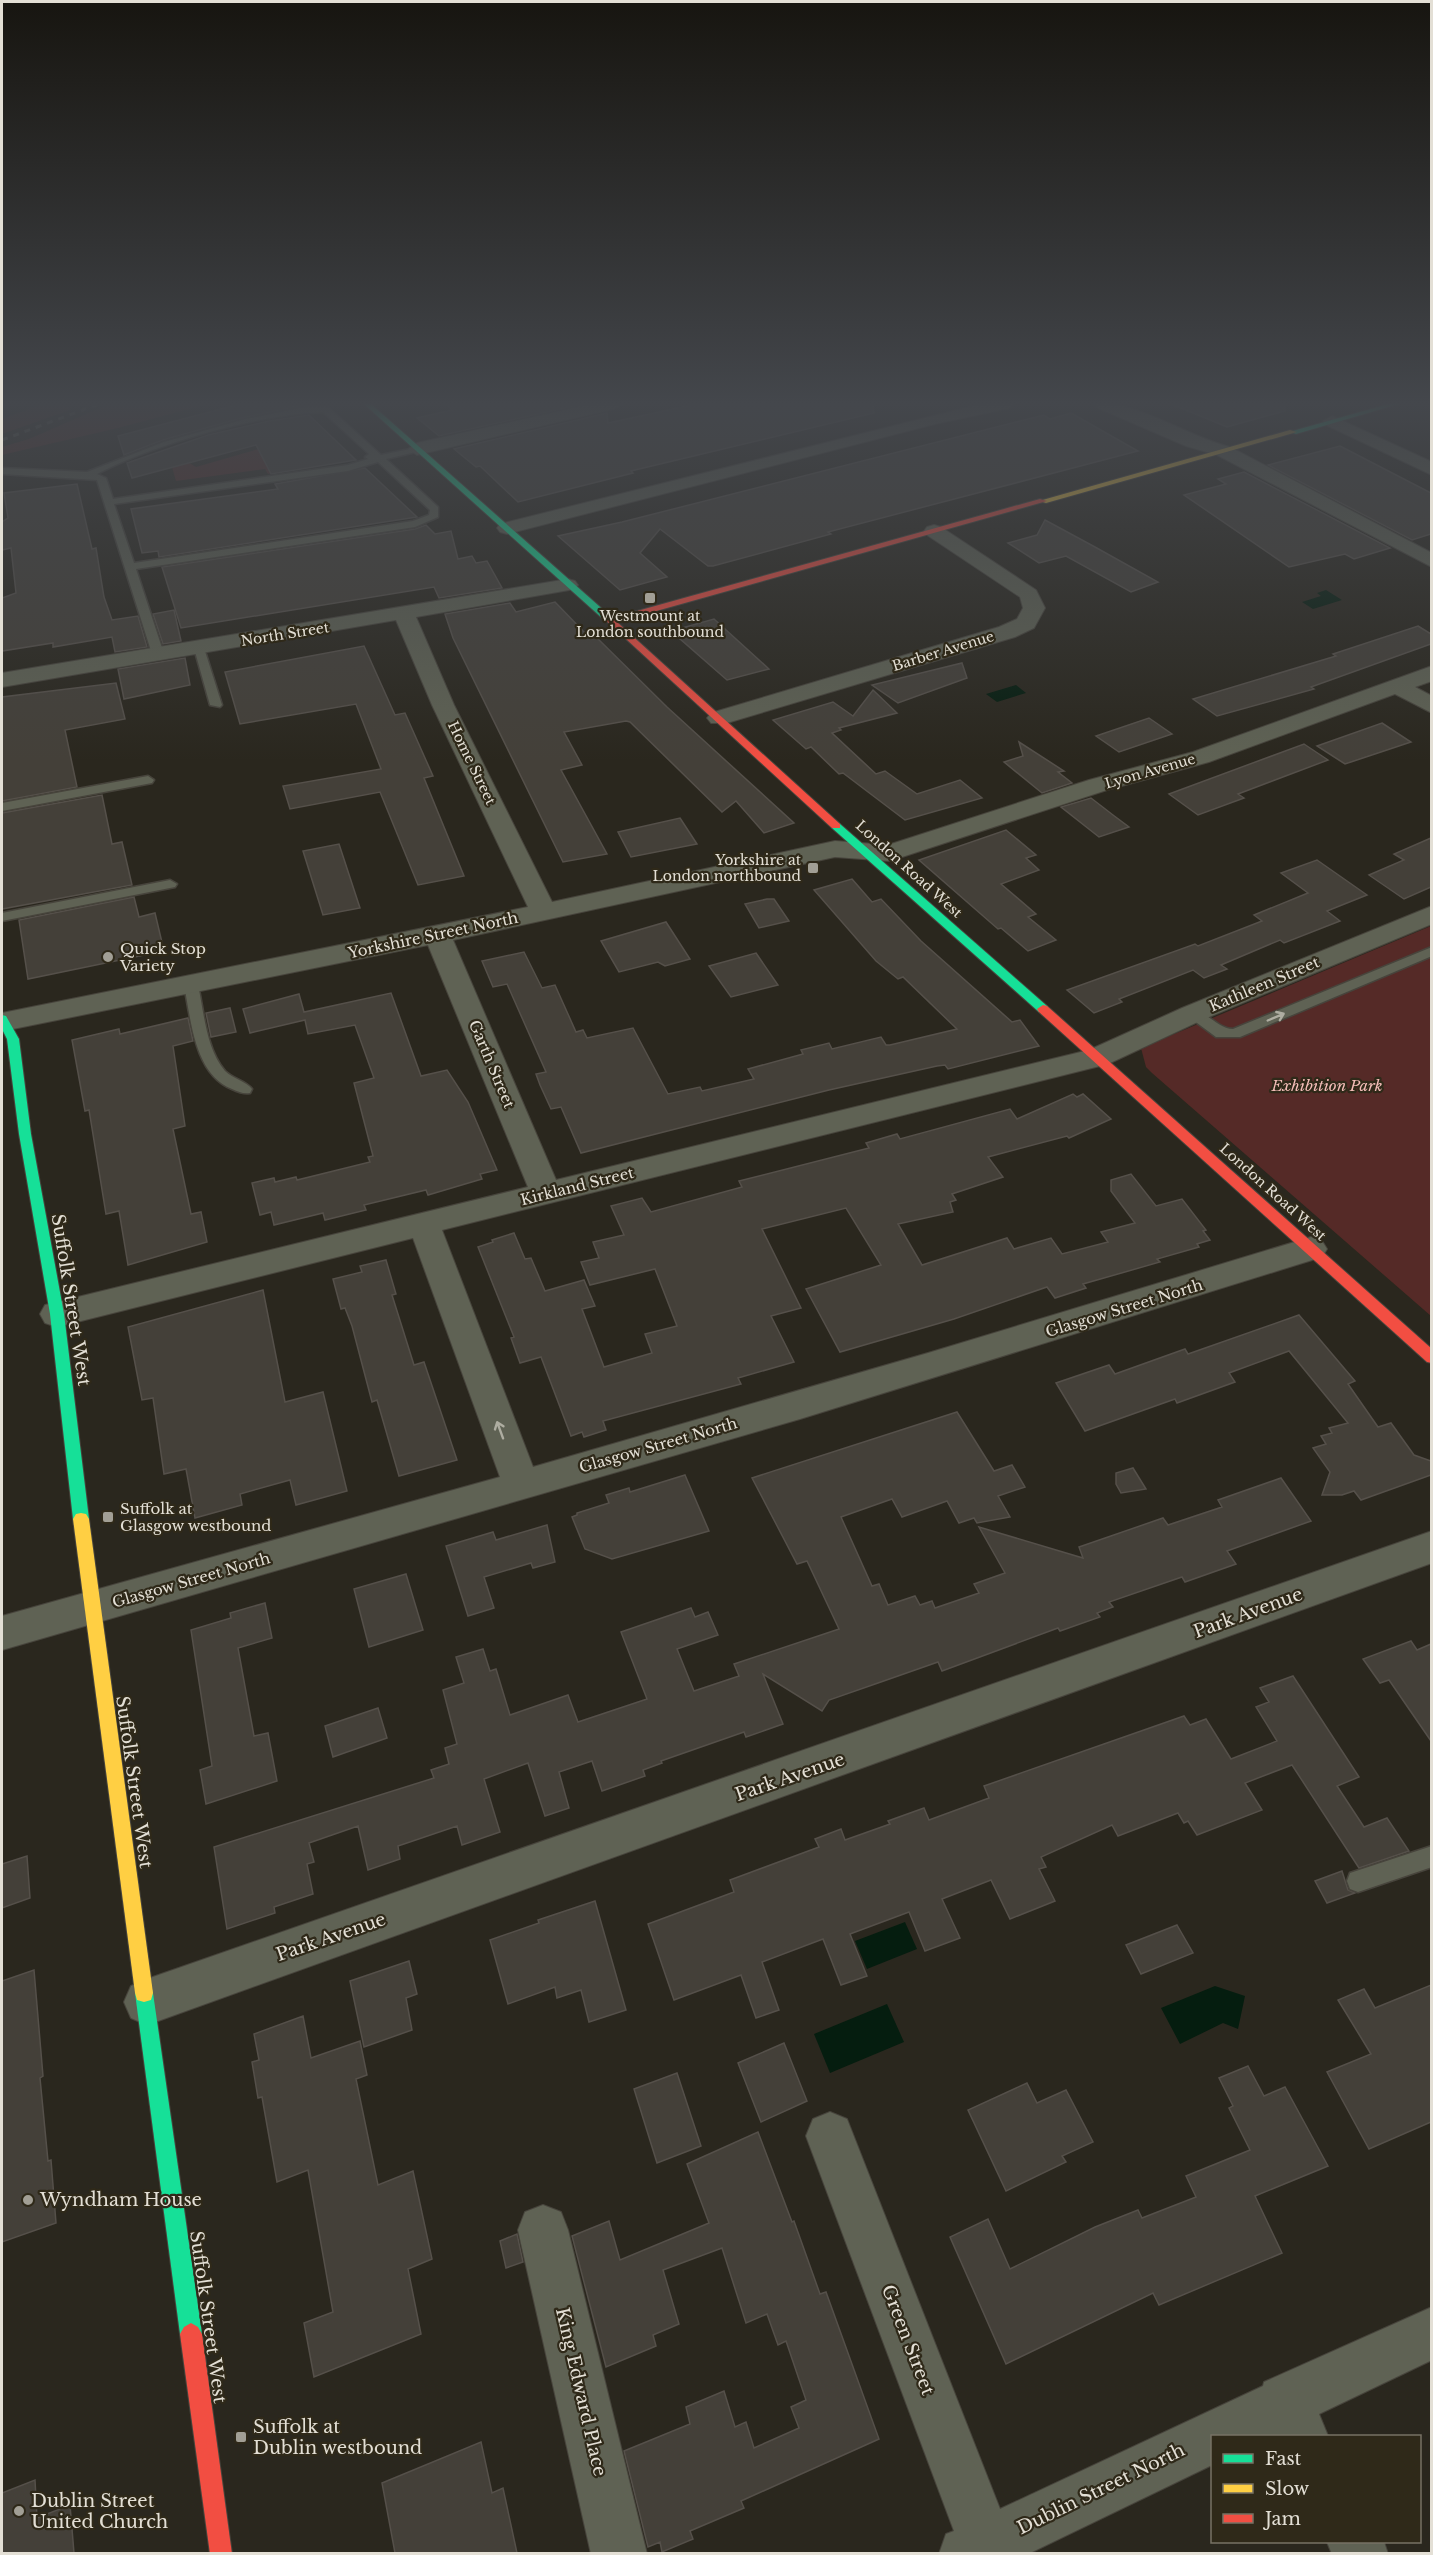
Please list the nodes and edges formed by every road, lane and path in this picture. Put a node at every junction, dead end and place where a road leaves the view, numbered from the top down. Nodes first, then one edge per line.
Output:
1 (116, 523) edge
2 (417, 523) edge
3 (502, 523) edge
4 (526, 523) edge
5 (962, 523) edge
6 (1359, 523) edge
7 (507, 528) junction
8 (934, 531) junction
9 (1431, 561) edge
10 (129, 567) junction
11 (568, 585) junction
12 (404, 614) junction
13 (611, 621) junction
14 (199, 648) junction
15 (158, 654) junction
16 (1431, 674) edge
17 (2, 680) edge
18 (1397, 686) junction
19 (216, 705) dead end
20 (1431, 706) edge
21 (719, 718) junction
22 (148, 780) dead end
23 (2, 807) edge
24 (864, 852) junction
25 (170, 884) dead end
26 (543, 911) junction
27 (1431, 914) edge
28 (2, 917) edge
29 (437, 935) junction
30 (1431, 951) edge
31 (191, 984) junction
32 (1192, 1014) junction
33 (2, 1022) edge
34 (1098, 1057) junction
35 (245, 1089) dead end
36 (546, 1193) junction
37 (424, 1225) junction
38 (1311, 1249) junction
39 (57, 1314) junction
40 (1431, 1358) edge
41 (520, 1485) junction
42 (1431, 1547) edge
43 (91, 1608) junction
44 (2, 1633) edge
45 (1431, 1856) edge
46 (1358, 1881) dead end
47 (147, 2002) junction
48 (830, 2136) dead end
49 (543, 2230) dead end
50 (1431, 2333) edge
51 (1292, 2419) edge
52 (1253, 2435) edge
53 (1211, 2452) edge
54 (976, 2549) edge
55 (221, 2553) edge
56 (619, 2553) edge

1 - 10 lane
2 - 10 lane
3 - 7 street, London Road West
4 - 7 street
5 - 8 street
6 - 9 street
7 - 11 street, London Road West
8 - 13 street
8 - 21 street, Barber Avenue
10 - 15 lane
11 - 12 street, North Street
11 - 13 street, London Road West
12 - 14 street, North Street
12 - 26 street, Home Street
13 - 21 street, London Road West
14 - 15 street, North Street
14 - 19 lane
15 - 17 street, North Street
16 - 18 street, Lyon Avenue
18 - 20 street
18 - 24 street, Lyon Avenue
21 - 24 street, London Road West
22 - 23 lane
24 - 26 street, Yorkshire Street North
24 - 34 street, London Road West
25 - 28 lane
26 - 29 street, Yorkshire Street North
27 - 32 street, Kathleen Street
29 - 31 street, Yorkshire Street North
29 - 36 street, Garth Street
32 -> 30 lane
31 - 33 street, Yorkshire Street North
31 - 35 lane
32 - 34 street, Kathleen Street
33 - 39 street, Suffolk Street West
34 - 36 street, Kirkland Street
34 - 38 street, London Road West
36 - 37 street, Kirkland Street
37 - 39 street, Kirkland Street
41 -> 37 street
38 - 40 street, London Road West
38 - 41 street, Glasgow Street North
39 - 43 street, Suffolk Street West
41 - 43 street, Glasgow Street North
42 - 47 street, Park Avenue
43 - 44 street, Glasgow Street North
43 - 47 street, Suffolk Street West
45 - 46 lane
47 - 55 street, Suffolk Street West
48 - 54 street, Green Street
49 - 56 street, King Edward Place
50 - 51 street, Dublin Street North
51 - 52 street, Dublin Street North
53 - 54 street, Dublin Street North

